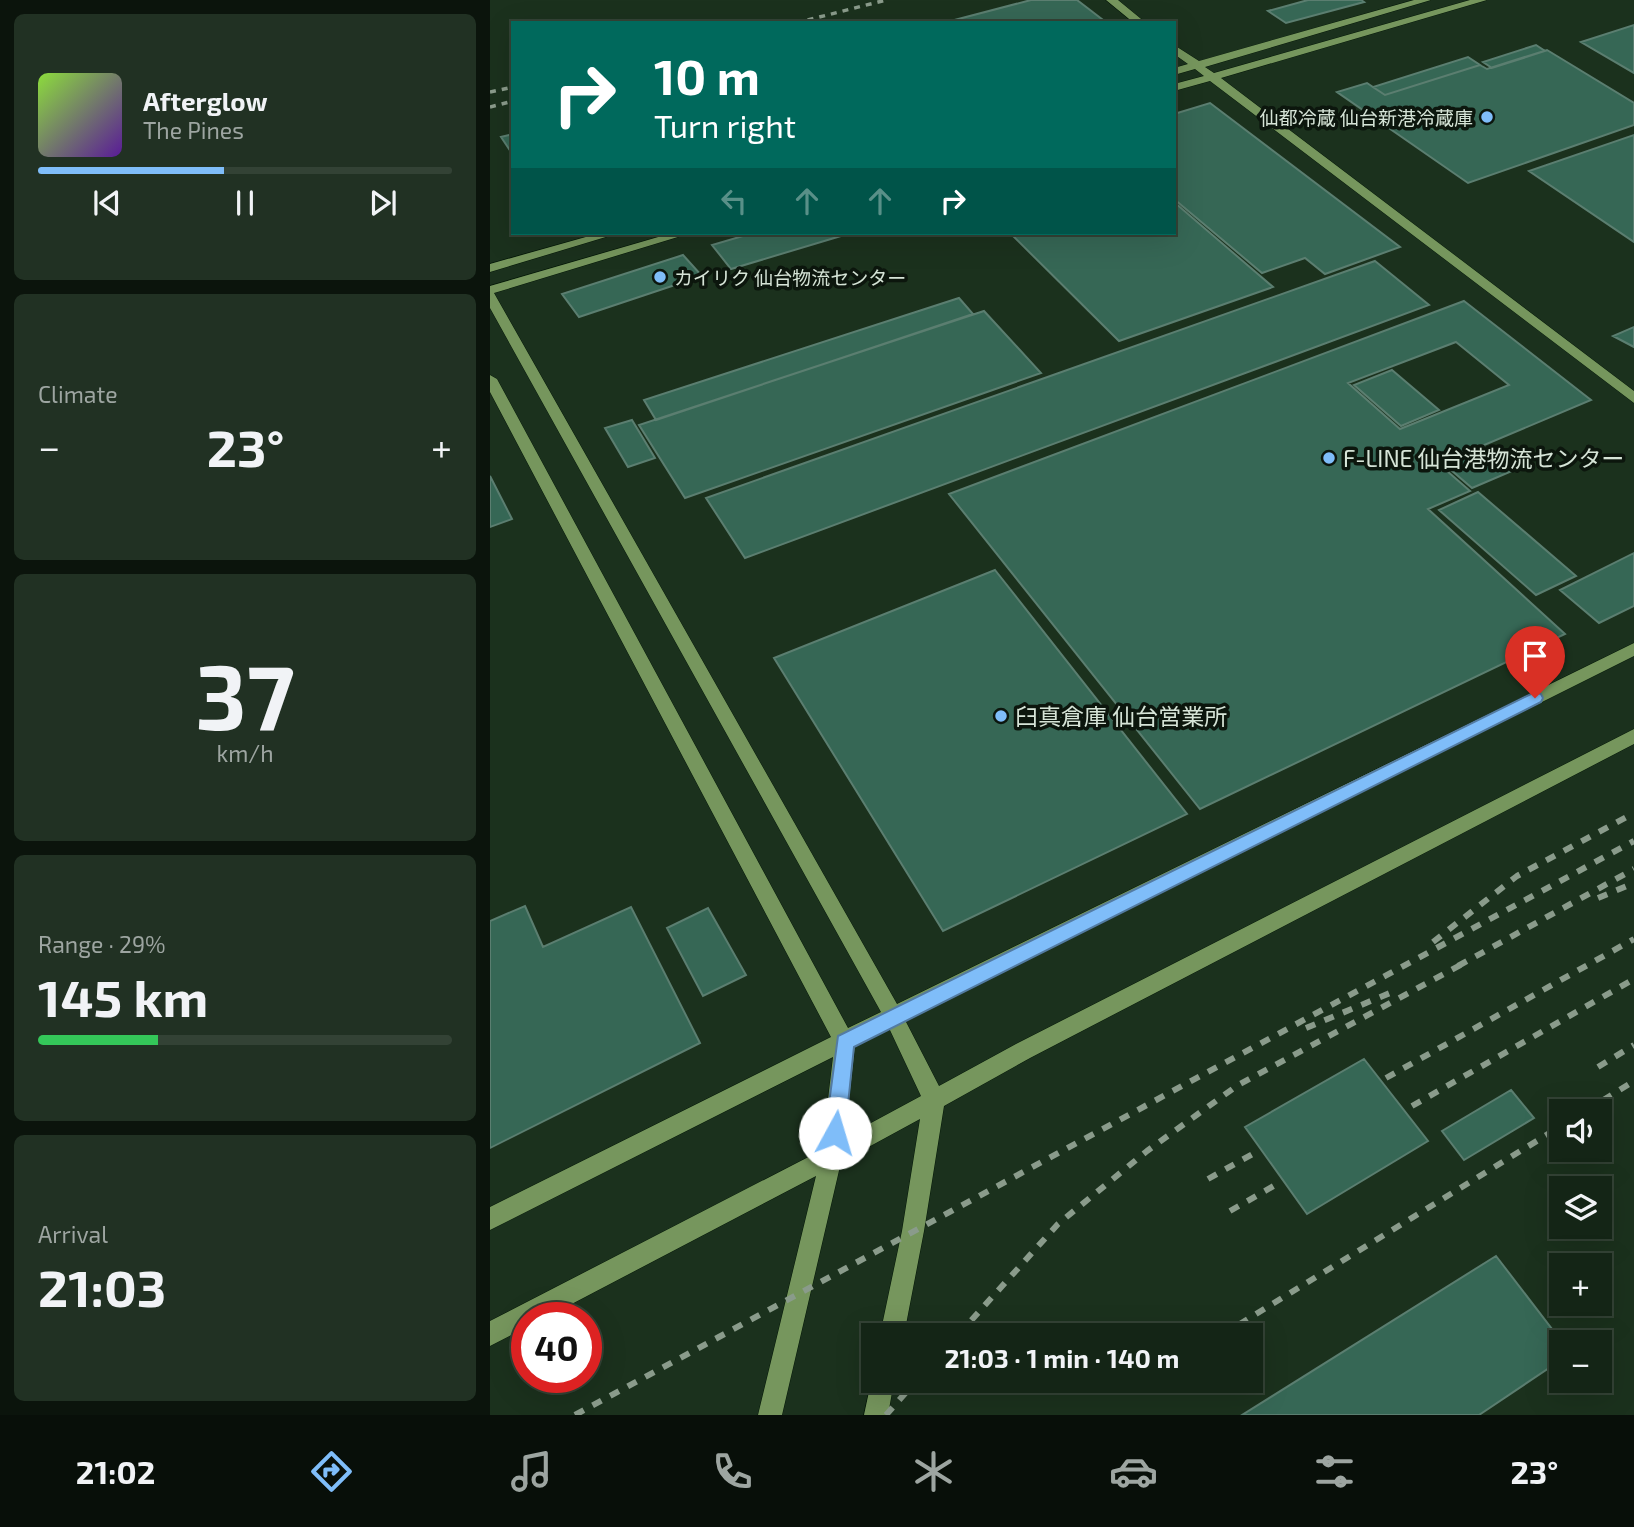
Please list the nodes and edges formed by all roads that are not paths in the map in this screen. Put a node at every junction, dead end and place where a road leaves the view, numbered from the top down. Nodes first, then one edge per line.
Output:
1 (1111, 0) edge
2 (1426, 0) edge
3 (1482, 0) edge
4 (1138, 21) edge
5 (1176, 49) edge
6 (1197, 65) junction
7 (1176, 71) edge
8 (1213, 77) junction
9 (1176, 87) edge
10 (605, 235) edge
11 (678, 235) edge
12 (490, 268) edge
13 (490, 293) edge
14 (490, 379) edge
15 (1634, 398) edge
16 (1634, 649) edge
17 (1634, 736) edge
18 (893, 1016) junction
19 (845, 1042) junction
20 (934, 1099) junction
21 (832, 1156) junction
22 (490, 1219) edge
23 (894, 1323) edge
24 (490, 1334) edge
25 (881, 1393) edge
26 (770, 1415) edge
27 (876, 1415) edge

1 - 4 street
2 - 6 street
3 - 8 street
5 - 6 street
6 - 7 street
6 - 8 street
8 - 9 street
8 - 15 street
10 - 12 street
11 - 13 street
13 - 18 street
14 - 19 street
16 - 18 street
17 - 20 street
18 - 19 street
18 - 20 street
19 - 21 street
19 - 22 street
20 - 21 street
20 - 23 street
21 - 24 street
21 - 26 street
25 - 27 street

